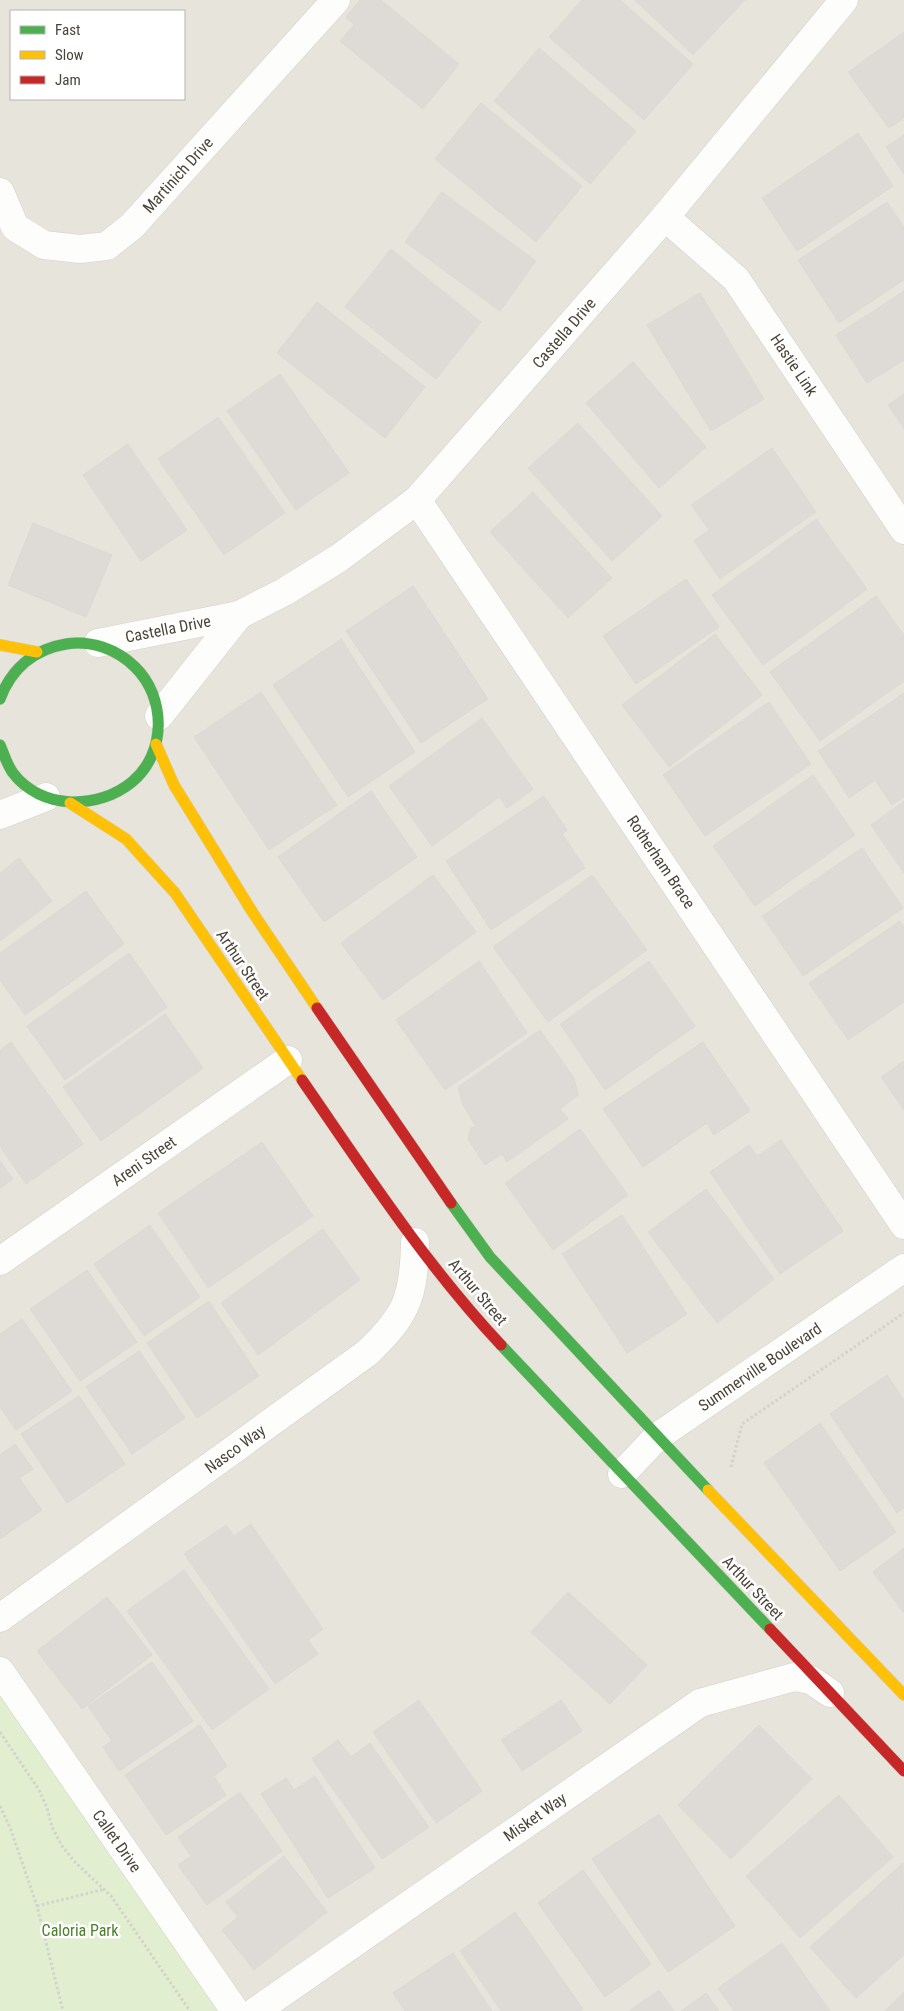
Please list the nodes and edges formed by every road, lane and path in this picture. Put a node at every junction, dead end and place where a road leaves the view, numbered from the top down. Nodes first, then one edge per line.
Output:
1 (336, 0) edge
2 (844, 0) edge
3 (0, 192) edge
4 (665, 217) junction
5 (417, 500) junction
6 (904, 530) edge
7 (239, 615) junction
8 (0, 644) edge
9 (98, 644) junction
10 (37, 652) junction
11 (0, 699) edge
12 (159, 716) junction
13 (156, 744) junction
14 (0, 745) edge
15 (58, 800) junction
16 (0, 815) edge
17 (288, 1060) junction
18 (904, 1224) edge
19 (416, 1242) junction
20 (0, 1261) edge
21 (904, 1268) edge
22 (904, 1313) edge
23 (657, 1437) junction
24 (731, 1467) dead end
25 (622, 1474) junction
26 (0, 1618) edge
27 (0, 1671) edge
28 (831, 1694) junction
29 (904, 1695) edge
30 (0, 1732) edge
31 (904, 1771) edge
32 (0, 1806) edge
33 (105, 1889) junction
34 (37, 1906) junction
35 (63, 2011) edge
36 (190, 2011) edge
37 (235, 2011) edge
38 (256, 2011) edge

1 - 3 street, Martinich Drive
2 - 4 street, Castella Drive
4 - 5 street, Castella Drive
4 - 6 street, Hastie Link
5 - 7 street, Castella Drive
5 - 18 street, Rotherham Brace
7 - 9 street, Castella Drive
7 - 12 street, Castella Drive
8 - 10 street
9 - 10 street
9 - 12 street
10 - 11 street
12 - 13 street
13 - 15 street
13 - 23 street, Arthur Street
14 - 15 street, Arthur Street
15 - 16 street
15 - 17 street, Arthur Street
17 - 19 street, Arthur Street
17 - 20 street, Areni Street
19 - 25 street, Arthur Street
19 - 26 street, Nasco Way
21 - 23 street, Summerville Boulevard
22 - 24 path
23 - 25 street, Summerville Boulevard
23 - 29 street, Arthur Street
25 - 28 street, Arthur Street
27 - 37 street, Callet Drive
28 - 31 street, Arthur Street
28 - 38 street, Misket Way
30 - 33 path
32 - 34 path
33 - 34 path
33 - 36 path
34 - 35 path

